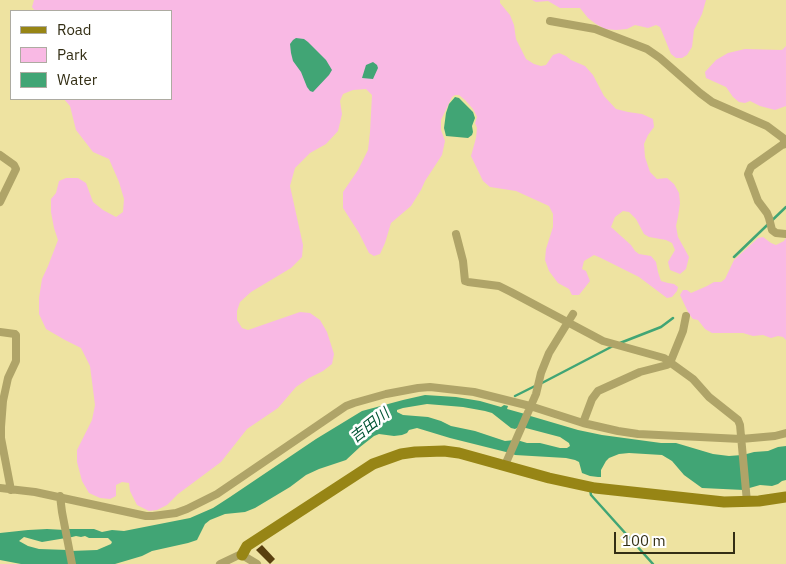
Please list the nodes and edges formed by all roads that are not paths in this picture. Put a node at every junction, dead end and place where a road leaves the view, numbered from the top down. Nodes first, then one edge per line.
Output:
1 (550, 21) dead end
2 (786, 144) edge
3 (0, 155) edge
4 (0, 202) edge
5 (456, 234) dead end
6 (786, 234) edge
7 (573, 314) dead end
8 (686, 316) dead end
9 (568, 323) junction
10 (0, 332) edge
11 (670, 363) junction
12 (529, 409) junction
13 (583, 423) junction
14 (786, 433) edge
15 (741, 441) junction
16 (506, 462) junction
17 (0, 488) edge
18 (11, 490) junction
19 (60, 496) junction
20 (786, 497) edge
21 (747, 499) junction
22 (242, 555) junction
23 (72, 564) edge
24 (220, 564) edge
25 (257, 564) edge

1 - 2 street
2 - 6 street
3 - 4 street
5 - 9 street
7 - 9 street
8 - 11 street
9 - 11 street
9 - 12 street
10 - 18 street
11 - 13 street
11 - 15 street
12 - 13 street
12 - 16 street
12 - 19 street
13 - 15 street
14 - 15 street
15 - 21 street
16 - 21 street
16 - 22 street
17 - 18 street
18 - 19 street
19 - 23 street
20 - 21 street
22 - 24 street
22 - 25 street

